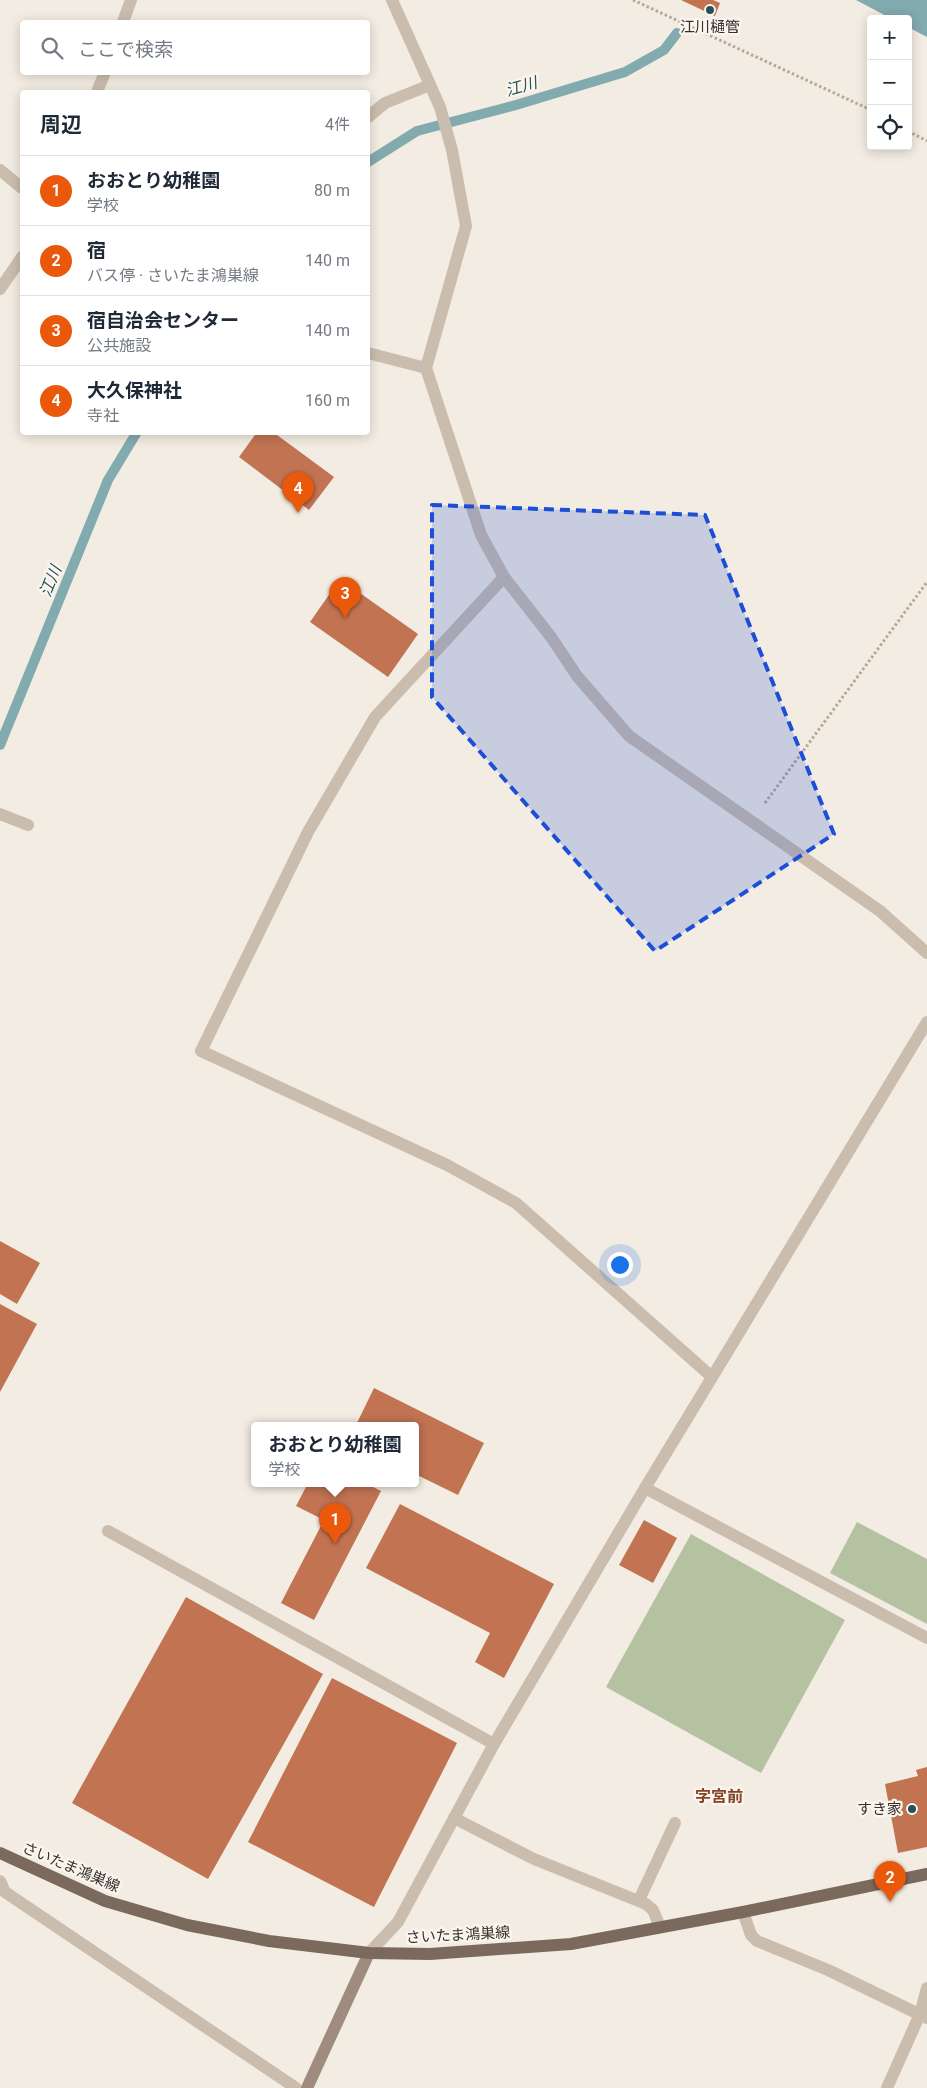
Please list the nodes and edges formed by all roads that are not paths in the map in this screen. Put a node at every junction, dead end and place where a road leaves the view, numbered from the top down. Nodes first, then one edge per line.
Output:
1 (131, 0) edge
2 (392, 0) edge
3 (124, 20) edge
4 (104, 75) edge
5 (430, 86) junction
6 (98, 90) edge
7 (370, 115) edge
8 (0, 170) edge
9 (20, 186) edge
10 (20, 260) edge
11 (0, 289) edge
12 (370, 354) edge
13 (426, 368) junction
14 (504, 576) junction
15 (2, 815) edge
16 (28, 825) dead end
17 (927, 953) edge
18 (927, 1022) edge
19 (712, 1378) junction
20 (645, 1488) junction
21 (108, 1531) dead end
22 (927, 1638) edge
23 (494, 1744) junction
24 (454, 1818) junction
25 (675, 1823) dead end
26 (0, 1853) edge
27 (927, 1874) edge
28 (0, 1881) edge
29 (639, 1900) junction
30 (743, 1912) junction
31 (660, 1927) junction
32 (369, 1953) junction
33 (927, 1988) edge
34 (923, 2016) edge
35 (296, 2088) edge
36 (307, 2088) edge
37 (887, 2088) edge

1 - 3 street
2 - 5 street
4 - 6 street
5 - 7 street
5 - 13 street
8 - 9 street
10 - 11 street
12 - 13 street
13 - 14 street
14 - 17 street
14 - 19 street
15 - 16 street
18 - 19 street
19 - 20 street
20 - 22 street
20 - 23 street
21 - 23 street
23 - 24 street
24 - 29 street
24 - 32 street
25 - 29 street
26 - 32 main road, さいたま鴻巣線
27 - 30 main road, さいたま鴻巣線
28 - 35 street
29 - 31 street
30 - 31 main road, さいたま鴻巣線
30 - 34 street
31 - 32 main road, さいたま鴻巣線
32 - 36 street
33 - 34 street
34 - 37 street

